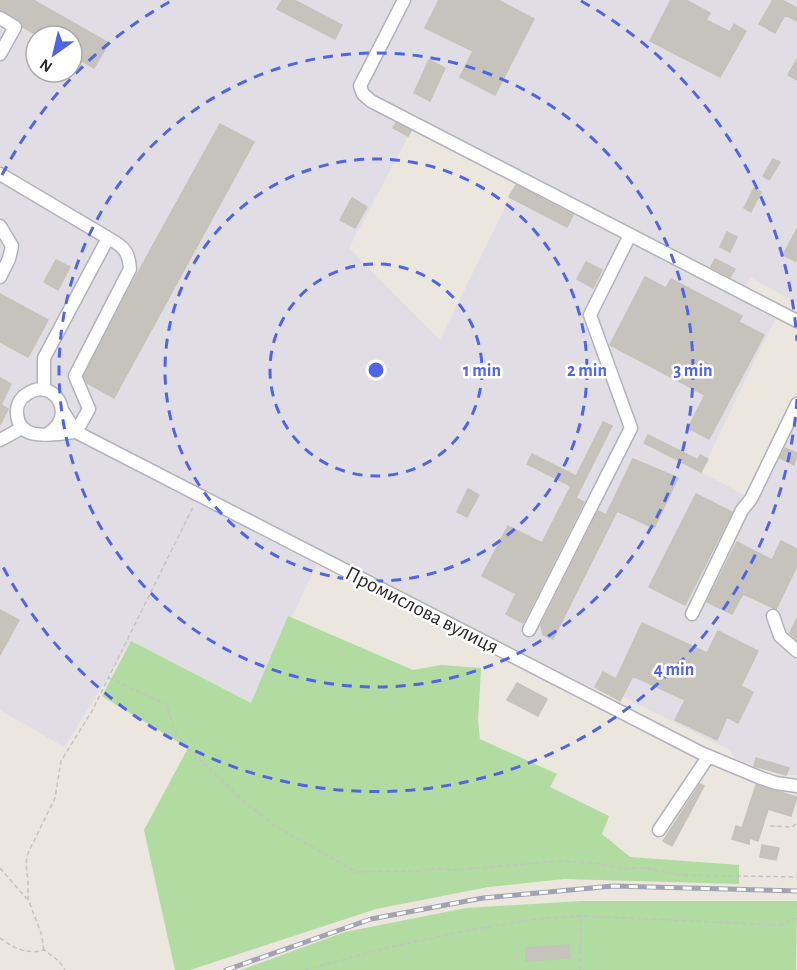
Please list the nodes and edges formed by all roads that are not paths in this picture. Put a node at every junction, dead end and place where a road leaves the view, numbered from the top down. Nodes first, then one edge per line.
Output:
1 (402, 1) edge
2 (0, 18) edge
3 (0, 54) edge
4 (0, 174) edge
5 (0, 226) edge
6 (630, 235) junction
7 (108, 238) junction
8 (0, 276) edge
9 (797, 321) edge
10 (44, 390) junction
11 (797, 404) edge
12 (62, 410) junction
13 (22, 428) junction
14 (76, 432) junction
15 (49, 433) junction
16 (0, 440) edge
17 (692, 614) dead end
18 (772, 616) dead end
19 (529, 630) dead end
20 (797, 651) edge
21 (708, 757) junction
22 (797, 786) edge
23 (659, 830) dead end

1 - 6 street
2 - 3 street
4 - 7 street
5 - 8 street
6 - 9 street
6 - 19 street
7 - 10 street
7 - 14 street
10 - 12 street
10 - 13 street
11 - 17 street
12 - 14 street
12 - 15 street
13 - 15 street
13 - 16 street
14 - 15 street
14 - 21 street, Промислова вулиця
18 - 20 street
21 - 22 street, Промислова вулиця
21 - 23 street

